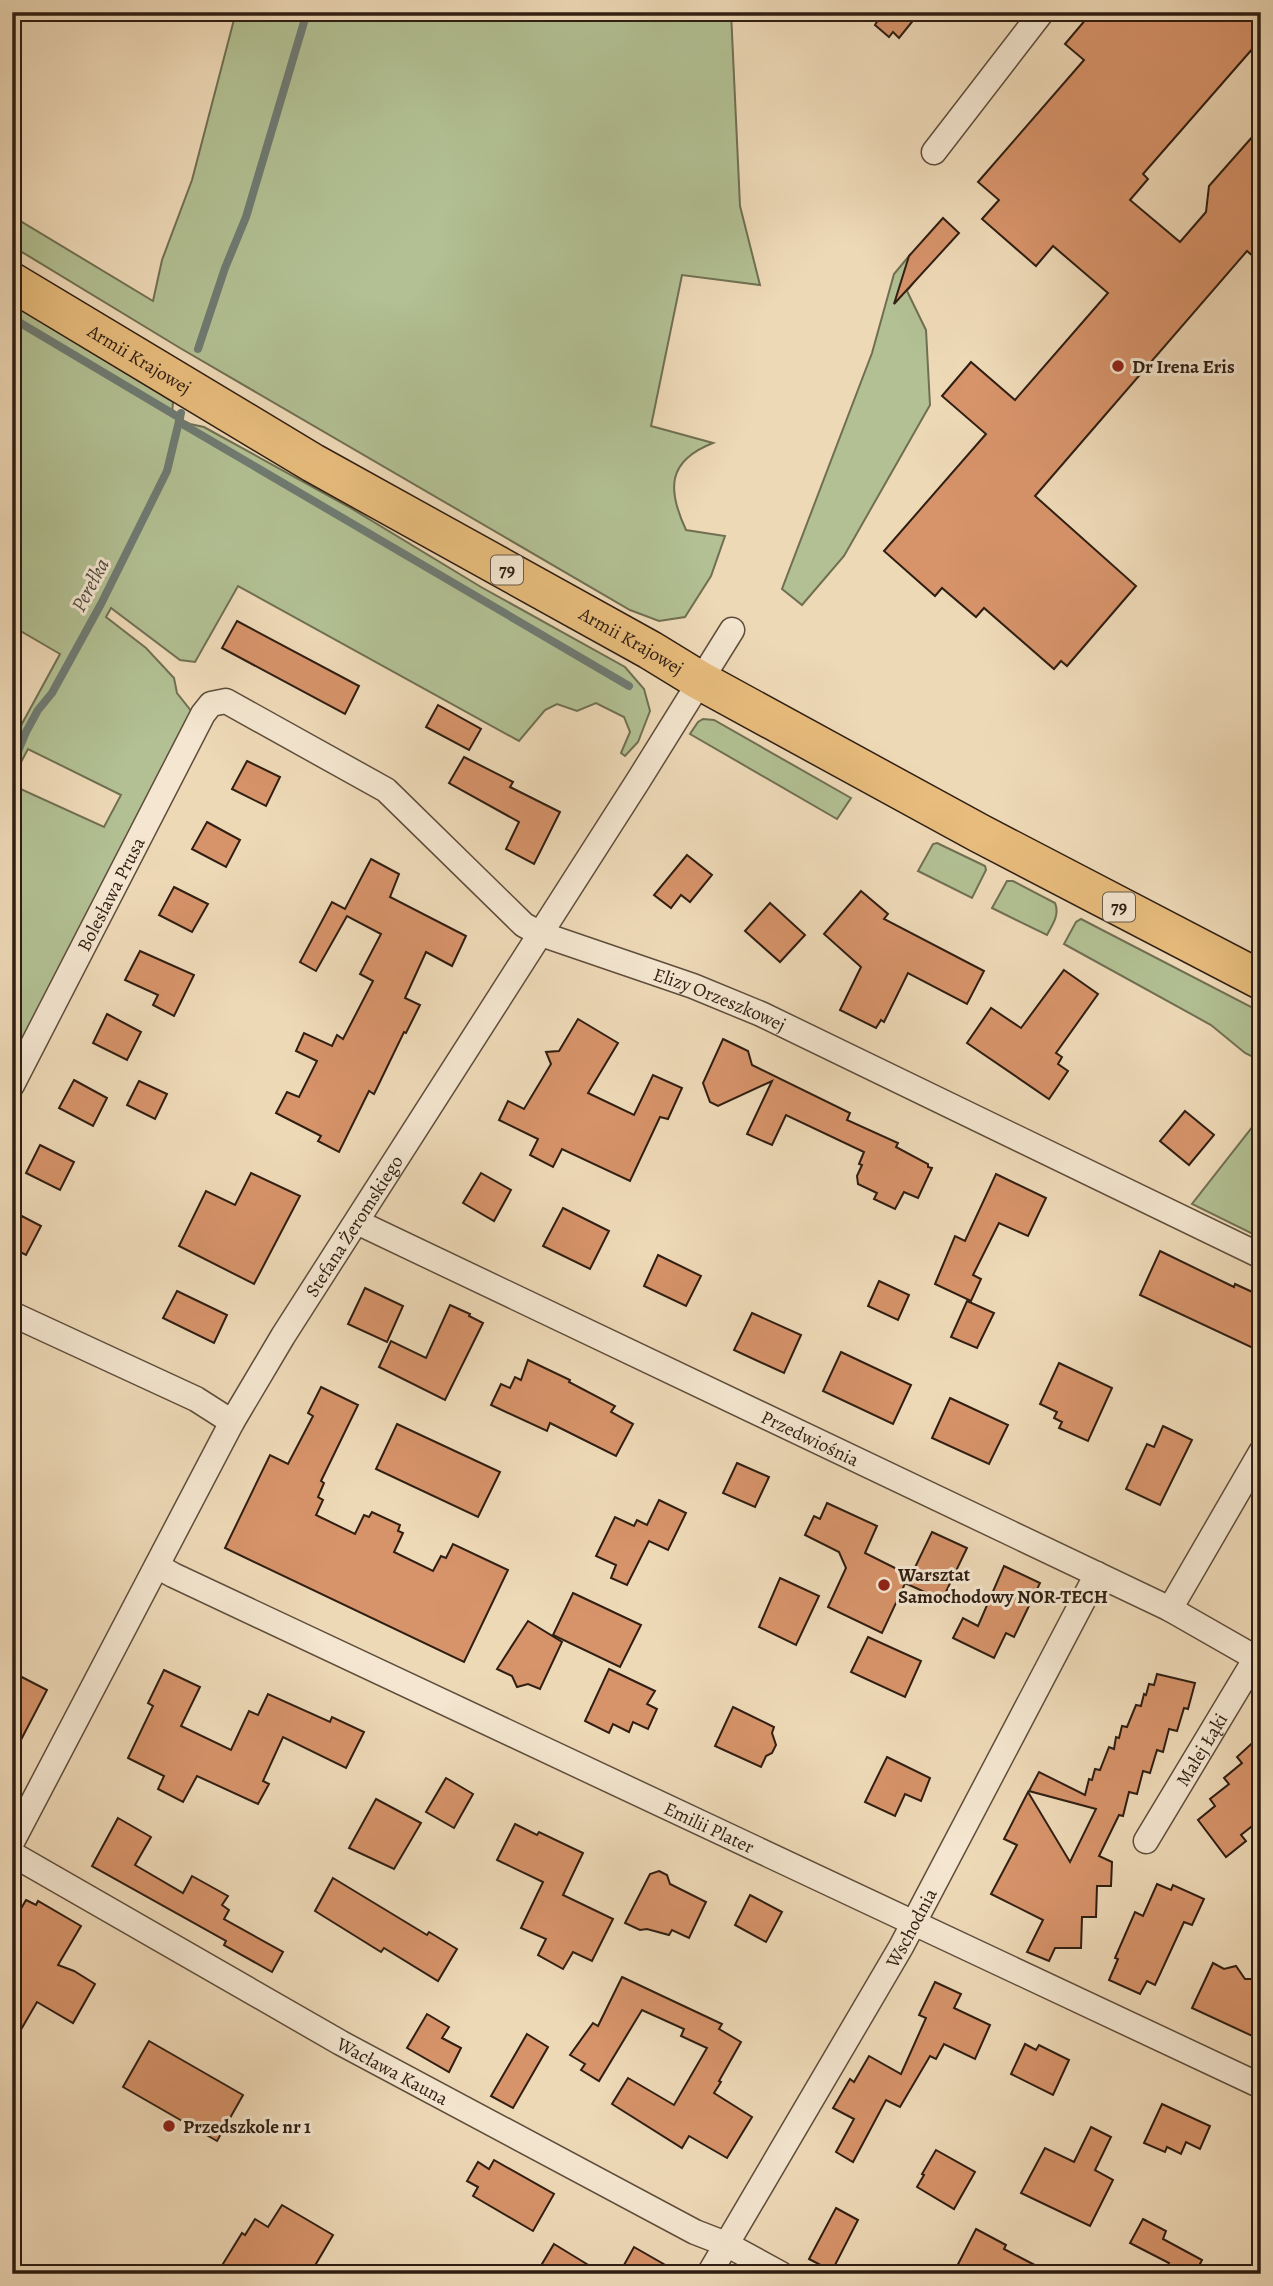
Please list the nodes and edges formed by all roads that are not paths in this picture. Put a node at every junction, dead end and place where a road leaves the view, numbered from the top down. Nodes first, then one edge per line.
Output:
1 (1042, 12) edge
2 (934, 152) dead end
3 (12, 282) edge
4 (732, 630) dead end
5 (699, 680) junction
6 (211, 704) joint
7 (541, 934) junction
8 (1261, 980) edge
9 (12, 1085) edge
10 (357, 1222) junction
11 (1261, 1256) edge
12 (12, 1314) edge
13 (232, 1422) junction
14 (1261, 1452) edge
15 (157, 1566) junction
16 (1097, 1574) junction
17 (1170, 1609) junction
18 (1259, 1660) edge
19 (1146, 1841) dead end
20 (12, 1842) edge
21 (12, 1854) edge
22 (915, 1923) junction
23 (1261, 2086) edge
24 (726, 2244) junction
25 (709, 2274) edge
26 (781, 2274) edge

1 - 2 street
3 - 5 main road, Armii Krajowej / 79
4 - 5 street, Stefana Żeromskiego
5 - 7 street, Stefana Żeromskiego
5 - 8 main road, Armii Krajowej / 79
6 - 7 street, Elizy Orzeszkowej
6 - 9 street, Bolesława Prusa
7 - 10 street, Stefana Żeromskiego
7 - 11 street, Elizy Orzeszkowej
10 - 13 street, Stefana Żeromskiego
10 - 16 street, Przedwiośnia
12 - 13 street
13 - 15 street, Stefana Żeromskiego
14 - 17 street
15 - 20 street, Stefana Żeromskiego
15 - 22 street, Emilii Plater
16 - 17 street, Przedwiośnia
16 - 22 street, Wschodnia
17 - 18 street, Przedwiośnia
18 - 19 street, Małej Łąki
21 - 24 street, Wacława Kauna
22 - 23 street, Emilii Plater
22 - 24 street, Wschodnia
24 - 25 street, Wschodnia
24 - 26 street, Wacława Kauna

